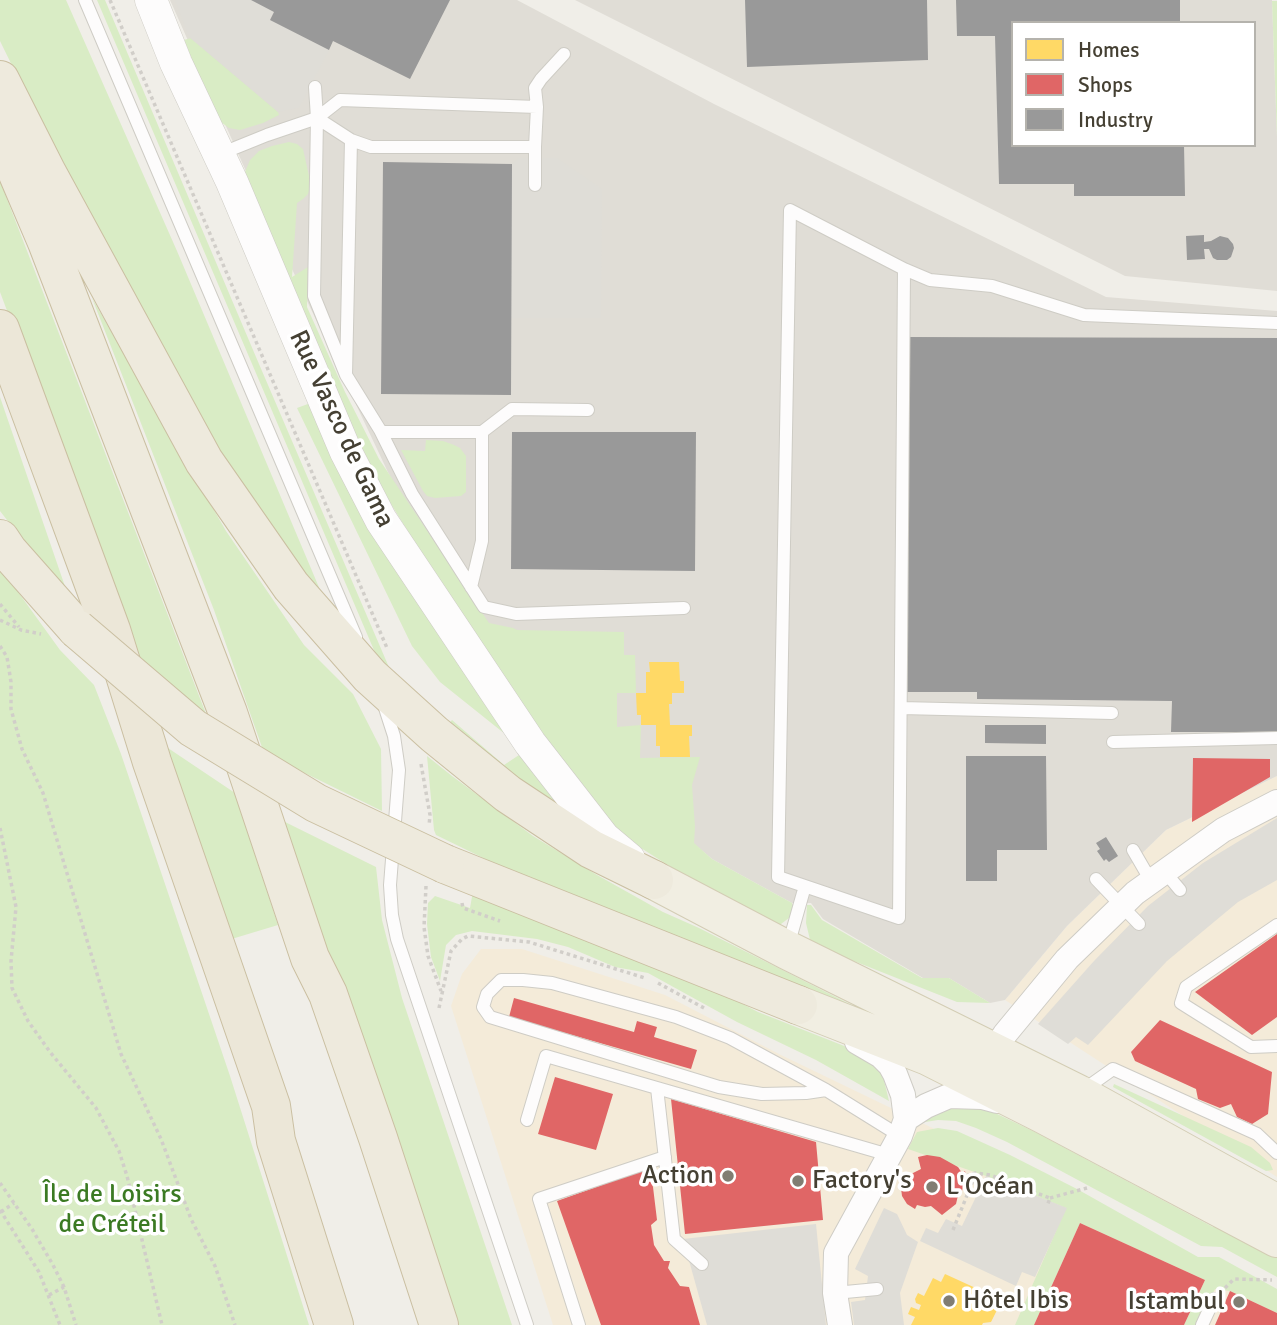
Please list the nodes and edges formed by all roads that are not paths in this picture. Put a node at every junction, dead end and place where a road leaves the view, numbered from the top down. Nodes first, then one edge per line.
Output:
1 (85, 0) edge
2 (151, 0) edge
3 (564, 54) dead end
4 (0, 80) edge
5 (315, 87) dead end
6 (537, 107) junction
7 (317, 118) junction
8 (0, 132) edge
9 (351, 140) junction
10 (535, 147) junction
11 (219, 154) junction
12 (536, 185) dead end
13 (904, 268) junction
14 (1277, 323) edge
15 (0, 329) edge
16 (346, 375) junction
17 (588, 410) dead end
18 (381, 432) junction
19 (482, 432) junction
20 (0, 539) edge
21 (471, 587) junction
22 (684, 608) dead end
23 (380, 665) junction
24 (901, 708) junction
25 (1112, 713) dead end
26 (1277, 738) edge
27 (1114, 741) dead end
28 (1277, 802) edge
29 (1133, 850) dead end
30 (654, 880) junction
31 (1096, 880) dead end
32 (1165, 881) junction
33 (805, 886) junction
34 (1130, 915) junction
35 (1277, 925) edge
36 (787, 950) junction
37 (310, 958) junction
38 (798, 1005) junction
39 (1277, 1046) edge
40 (993, 1053) junction
41 (657, 1088) junction
42 (826, 1090) junction
43 (1078, 1094) junction
44 (271, 1106) junction
45 (1043, 1114) junction
46 (527, 1120) dead end
47 (898, 1137) junction
48 (1277, 1153) edge
49 (665, 1157) junction
50 (1277, 1204) edge
51 (1277, 1238) edge
52 (702, 1264) dead end
53 (877, 1289) dead end
54 (835, 1293) junction
55 (1214, 1299) road end
56 (334, 1325) edge
57 (358, 1325) edge
58 (422, 1325) edge
59 (439, 1325) edge
60 (527, 1325) edge
61 (579, 1325) edge
62 (840, 1325) edge
63 (1202, 1325) edge

1 - 23 lane
2 - 11 street, Rue Vasco de Gama
3 - 6 lane
4 - 23 highway
5 - 7 lane
6 - 7 lane
6 - 10 lane
7 - 9 lane
7 - 11 lane
7 - 16 lane
8 - 37 highway
9 - 10 lane
9 - 16 lane
10 - 12 lane
11 - 30 street, Rue Vasco de Gama
13 - 14 lane
13 - 24 lane
13 - 33 lane
15 - 44 highway
16 - 18 lane
17 - 19 lane
18 - 19 lane
18 - 21 lane
19 - 21 lane
20 - 38 highway, bridge
21 - 22 lane
23 - 30 highway
23 - 60 lane
24 - 25 lane
24 - 33 lane
26 - 27 lane
28 - 32 street
29 - 32 lane
30 - 36 main road
31 - 34 lane
32 - 34 street
33 - 36 lane
34 - 40 street
35 - 39 lane
36 - 40 main road
37 - 58 highway
37 - 59 highway
38 - 45 main road
38 - 47 street
40 - 43 main road
41 - 46 lane
41 - 47 lane
41 - 49 lane
42 - 42 lane
42 - 47 lane
43 - 48 lane
43 - 50 main road
44 - 56 highway
44 - 57 highway
45 - 47 street
45 - 51 main road
47 - 54 street
49 - 52 lane
49 - 61 lane
53 - 54 lane
54 - 62 street
55 - 63 lane

